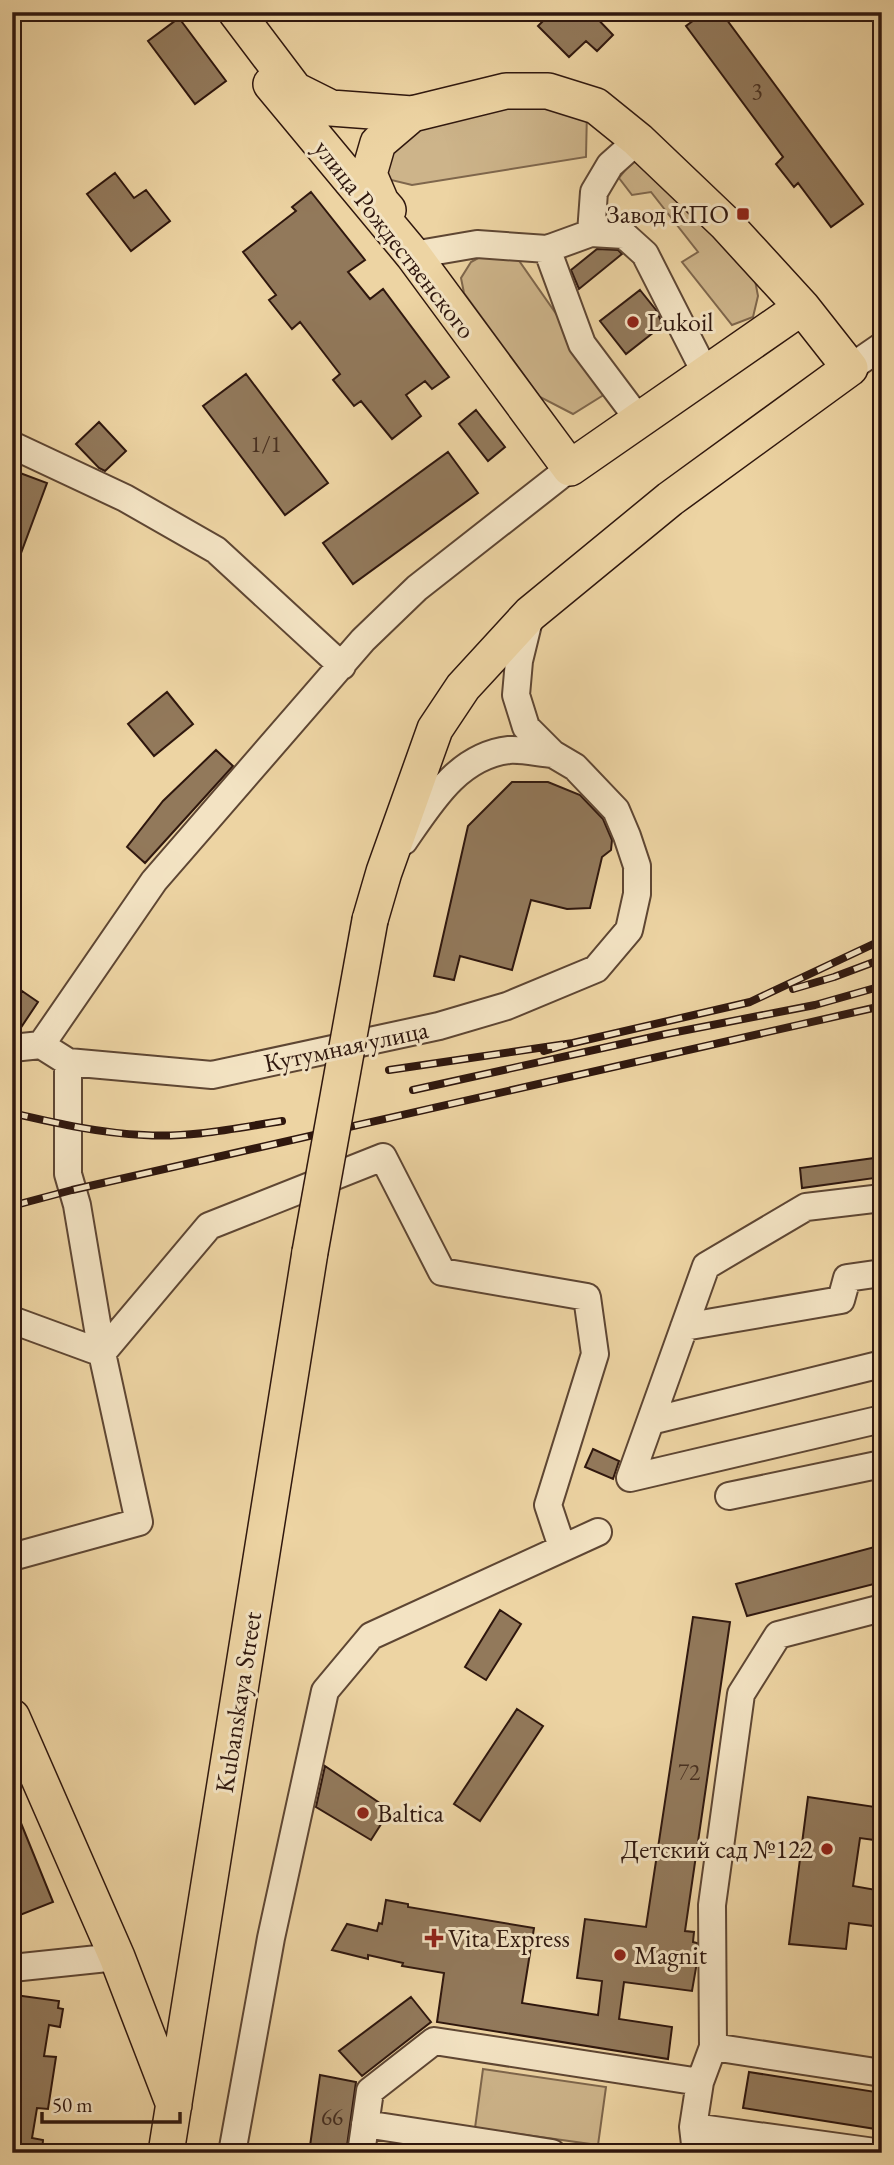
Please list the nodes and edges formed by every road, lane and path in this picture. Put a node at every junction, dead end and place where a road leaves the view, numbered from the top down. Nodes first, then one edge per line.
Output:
1 (216, 12) edge
2 (236, 12) edge
3 (412, 114) junction
4 (638, 140) junction
5 (591, 233) junction
6 (547, 249) junction
7 (412, 255) junction
8 (803, 307) junction
9 (882, 346) edge
10 (850, 368) junction
11 (706, 374) junction
12 (639, 420) junction
13 (12, 445) edge
14 (570, 468) junction
15 (530, 614) junction
16 (342, 666) junction
17 (553, 754) junction
18 (384, 872) junction
19 (41, 1045) junction
20 (12, 1048) edge
21 (68, 1062) junction
22 (882, 1198) edge
23 (882, 1273) edge
24 (12, 1320) edge
25 (684, 1327) junction
26 (102, 1353) junction
27 (882, 1364) edge
28 (882, 1419) edge
29 (651, 1421) junction
30 (877, 1470) edge
31 (729, 1496) dead end
32 (598, 1532) dead end
33 (562, 1547) junction
34 (12, 1557) edge
35 (882, 1608) edge
36 (12, 1717) edge
37 (117, 1957) junction
38 (13, 1969) edge
39 (713, 2047) junction
40 (882, 2073) edge
41 (700, 2082) junction
42 (174, 2105) junction
43 (365, 2124) junction
44 (695, 2140) edge
45 (166, 2153) edge
46 (232, 2153) edge
47 (361, 2153) edge
48 (552, 2153) edge
49 (882, 2153) edge

1 - 7 main road, улица Рождественского
2 - 3 main road
3 - 4 main road
3 - 7 main road
4 - 5 street
4 - 8 main road
5 - 6 street
5 - 11 street
6 - 7 street
6 - 12 street
7 - 14 main road, улица Рождественского
8 - 10 main road
8 - 11 main road
9 - 10 street
10 - 15 main road, Kubanskaya Street
11 - 12 main road
12 - 14 main road
13 - 16 street
14 - 16 street
15 - 17 street
15 - 18 main road, Kubanskaya Street
16 - 19 street
17 - 18 street
17 - 21 street, Кутумная улица
18 - 42 main road, Kubanskaya Street, bridge
19 - 20 street
19 - 21 street, Кутумная улица
21 - 26 street
22 - 25 street
23 - 25 street
24 - 26 street
25 - 29 street
26 - 33 street
26 - 34 street
27 - 29 street
28 - 29 street
30 - 31 street
32 - 33 street
33 - 46 street
35 - 39 street
36 - 37 main road
37 - 38 street
37 - 42 main road
39 - 40 street
39 - 41 street
41 - 43 street
41 - 44 street
42 - 45 main road, Kubanskaya Street
43 - 47 street
43 - 48 street
44 - 49 street

